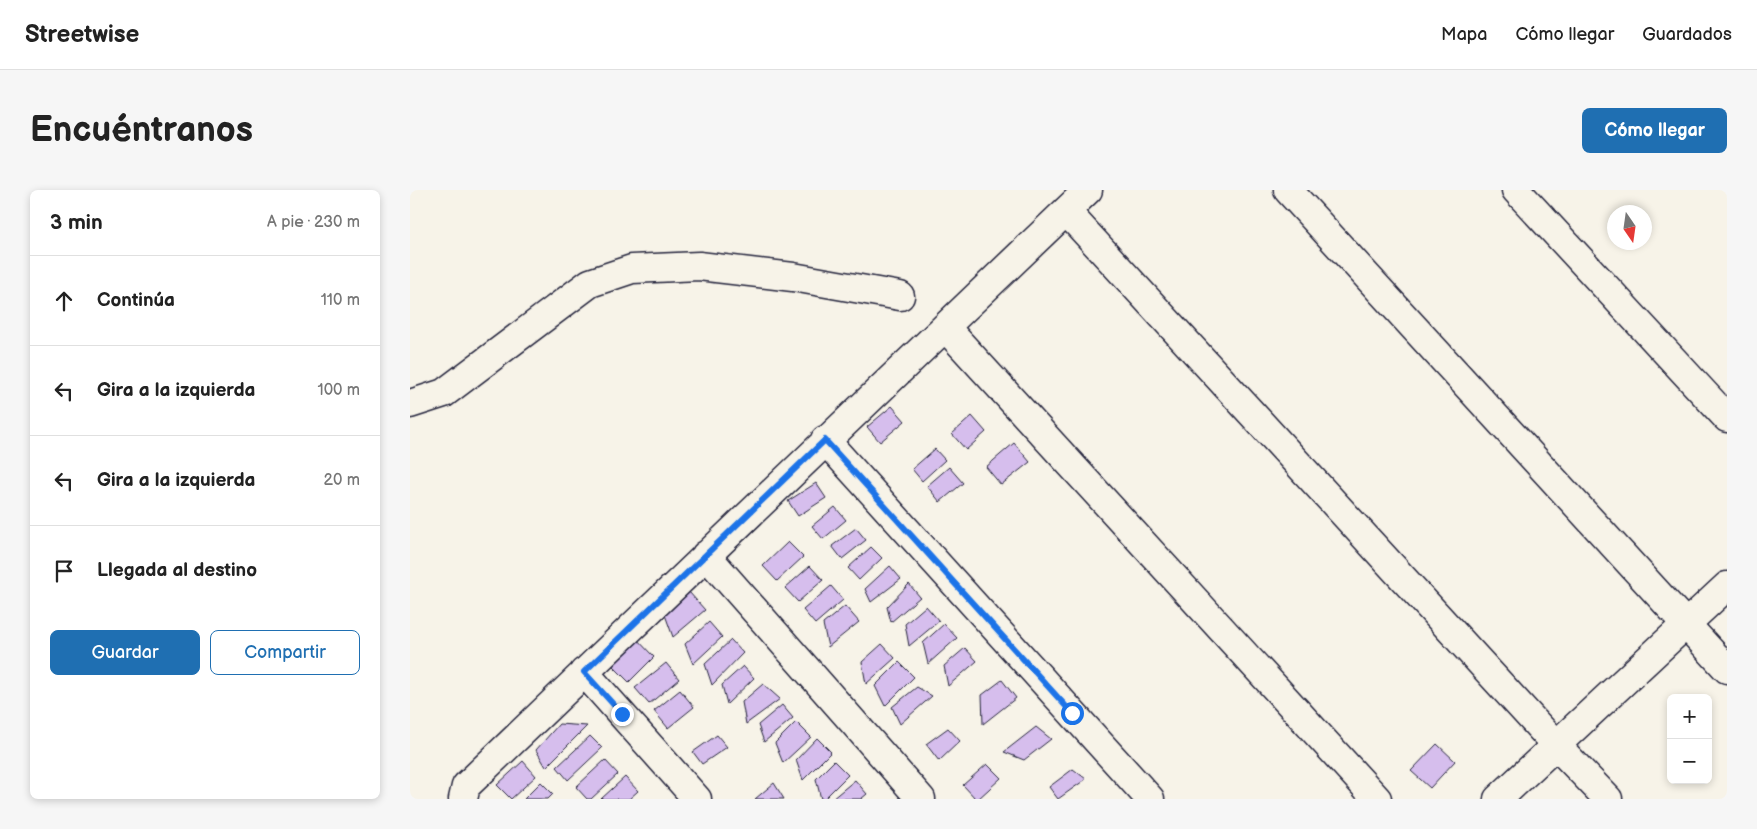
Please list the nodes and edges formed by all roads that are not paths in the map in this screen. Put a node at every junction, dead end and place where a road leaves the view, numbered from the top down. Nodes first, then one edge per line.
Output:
1 (1088, 190) edge
2 (1288, 190) edge
3 (1516, 190) edge
4 (1066, 211) junction
5 (900, 296) dead end
6 (945, 326) junction
7 (410, 404) edge
8 (1727, 418) edge
9 (825, 440) junction
10 (706, 555) junction
11 (1727, 586) edge
12 (1685, 625) junction
13 (1727, 669) edge
14 (584, 672) junction
15 (1556, 745) junction
16 (464, 799) edge
17 (697, 799) edge
18 (921, 799) edge
19 (1150, 799) edge
20 (1377, 799) edge
21 (1498, 799) edge
22 (1608, 799) edge

1 - 4 street
2 - 12 street
3 - 8 street
4 - 6 street
4 - 15 street
5 - 7 street
6 - 9 street
6 - 20 street
9 - 10 street
9 - 19 street
10 - 14 street
10 - 18 street
11 - 12 street
12 - 13 street
12 - 15 street
14 - 16 street
14 - 17 street
15 - 21 street
15 - 22 street

